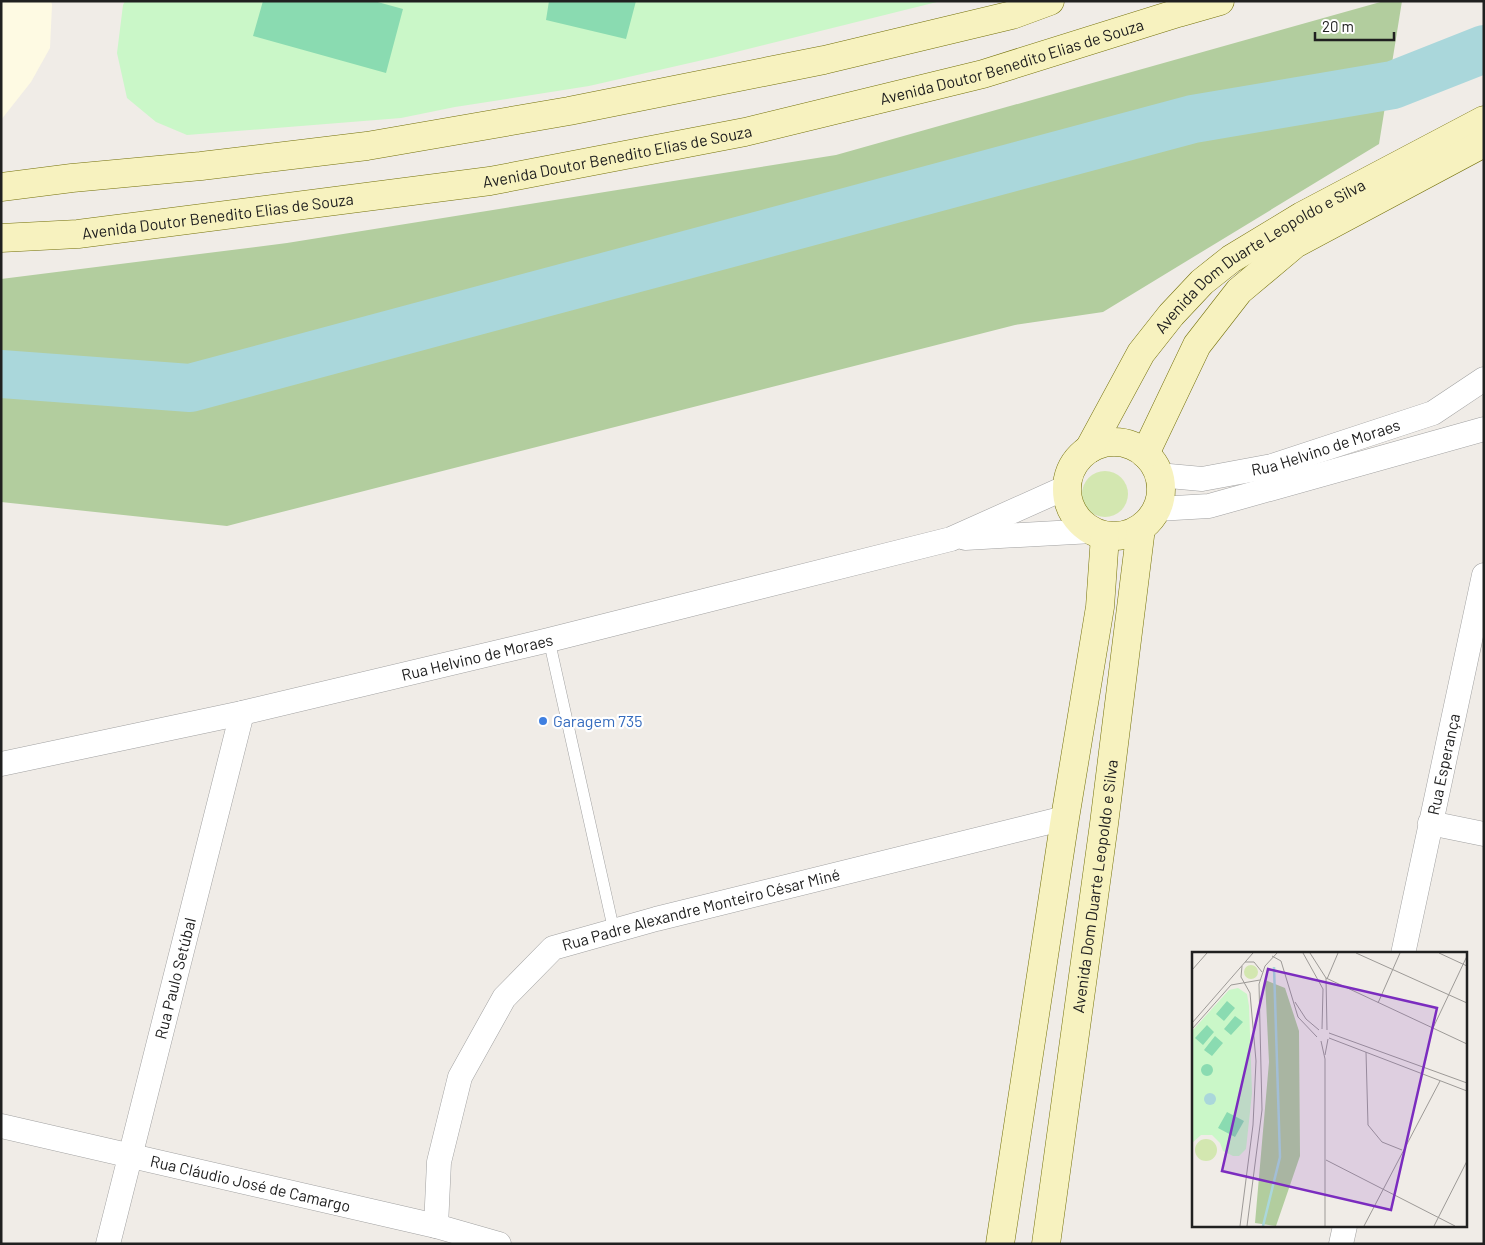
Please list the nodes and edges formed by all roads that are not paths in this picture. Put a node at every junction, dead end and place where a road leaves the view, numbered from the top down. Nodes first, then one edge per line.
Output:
1 (1050, 1) edge
2 (1220, 1) edge
3 (1180, 7) edge
4 (1484, 120) edge
5 (1484, 143) edge
6 (1, 187) edge
7 (1, 238) edge
8 (1484, 379) edge
9 (1484, 429) edge
10 (1089, 448) junction
11 (1152, 464) junction
12 (1067, 487) junction
13 (1149, 518) junction
14 (1099, 534) junction
15 (951, 539) junction
16 (1484, 575) edge
17 (549, 640) junction
18 (242, 713) junction
19 (1, 764) edge
20 (1065, 818) junction
21 (1430, 823) junction
22 (1104, 824) junction
23 (1484, 834) edge
24 (614, 931) junction
25 (1403, 952) edge
26 (1, 1126) edge
27 (129, 1156) junction
28 (436, 1226) junction
29 (1345, 1228) edge
30 (108, 1244) edge
31 (499, 1244) edge
32 (1000, 1244) edge
33 (1046, 1244) edge
34 (1342, 1244) edge

1 - 6 main road
2 - 3 main road, Avenida Doutor Benedito Elias de Souza
3 - 7 main road, Avenida Doutor Benedito Elias de Souza
4 - 10 main road, Avenida Dom Duarte Leopoldo e Silva
5 - 11 main road, Avenida Dom Duarte Leopoldo e Silva
8 - 11 street, Rua Helvino de Moraes
9 - 13 street, Rua Helvino de Moraes
10 - 11 main road
10 - 12 main road
11 - 13 main road
12 - 14 main road
12 - 15 street, Rua Helvino de Moraes
13 - 14 main road
13 - 22 main road, Avenida Dom Duarte Leopoldo e Silva
14 - 15 street, Rua Helvino de Moraes
14 - 20 main road
15 - 17 street, Rua Helvino de Moraes
16 - 21 street, Rua Esperança
17 - 18 street, Rua Helvino de Moraes
17 - 24 lane
18 - 19 street, Rua Helvino de Moraes
18 - 27 street, Rua Paulo Setúbal
20 - 22 main road
20 - 24 street, Rua Padre Alexandre Monteiro César Miné
20 - 32 main road
21 - 23 street
21 - 25 street, Rua Esperança
22 - 33 main road, Avenida Dom Duarte Leopoldo e Silva
24 - 28 street, Rua Padre Alexandre Monteiro César Miné
26 - 27 street, Rua Cláudio José de Camargo
27 - 28 street, Rua Cláudio José de Camargo
27 - 30 street, Rua Paulo Setúbal
28 - 31 street, Rua Cláudio José de Camargo
29 - 34 street

